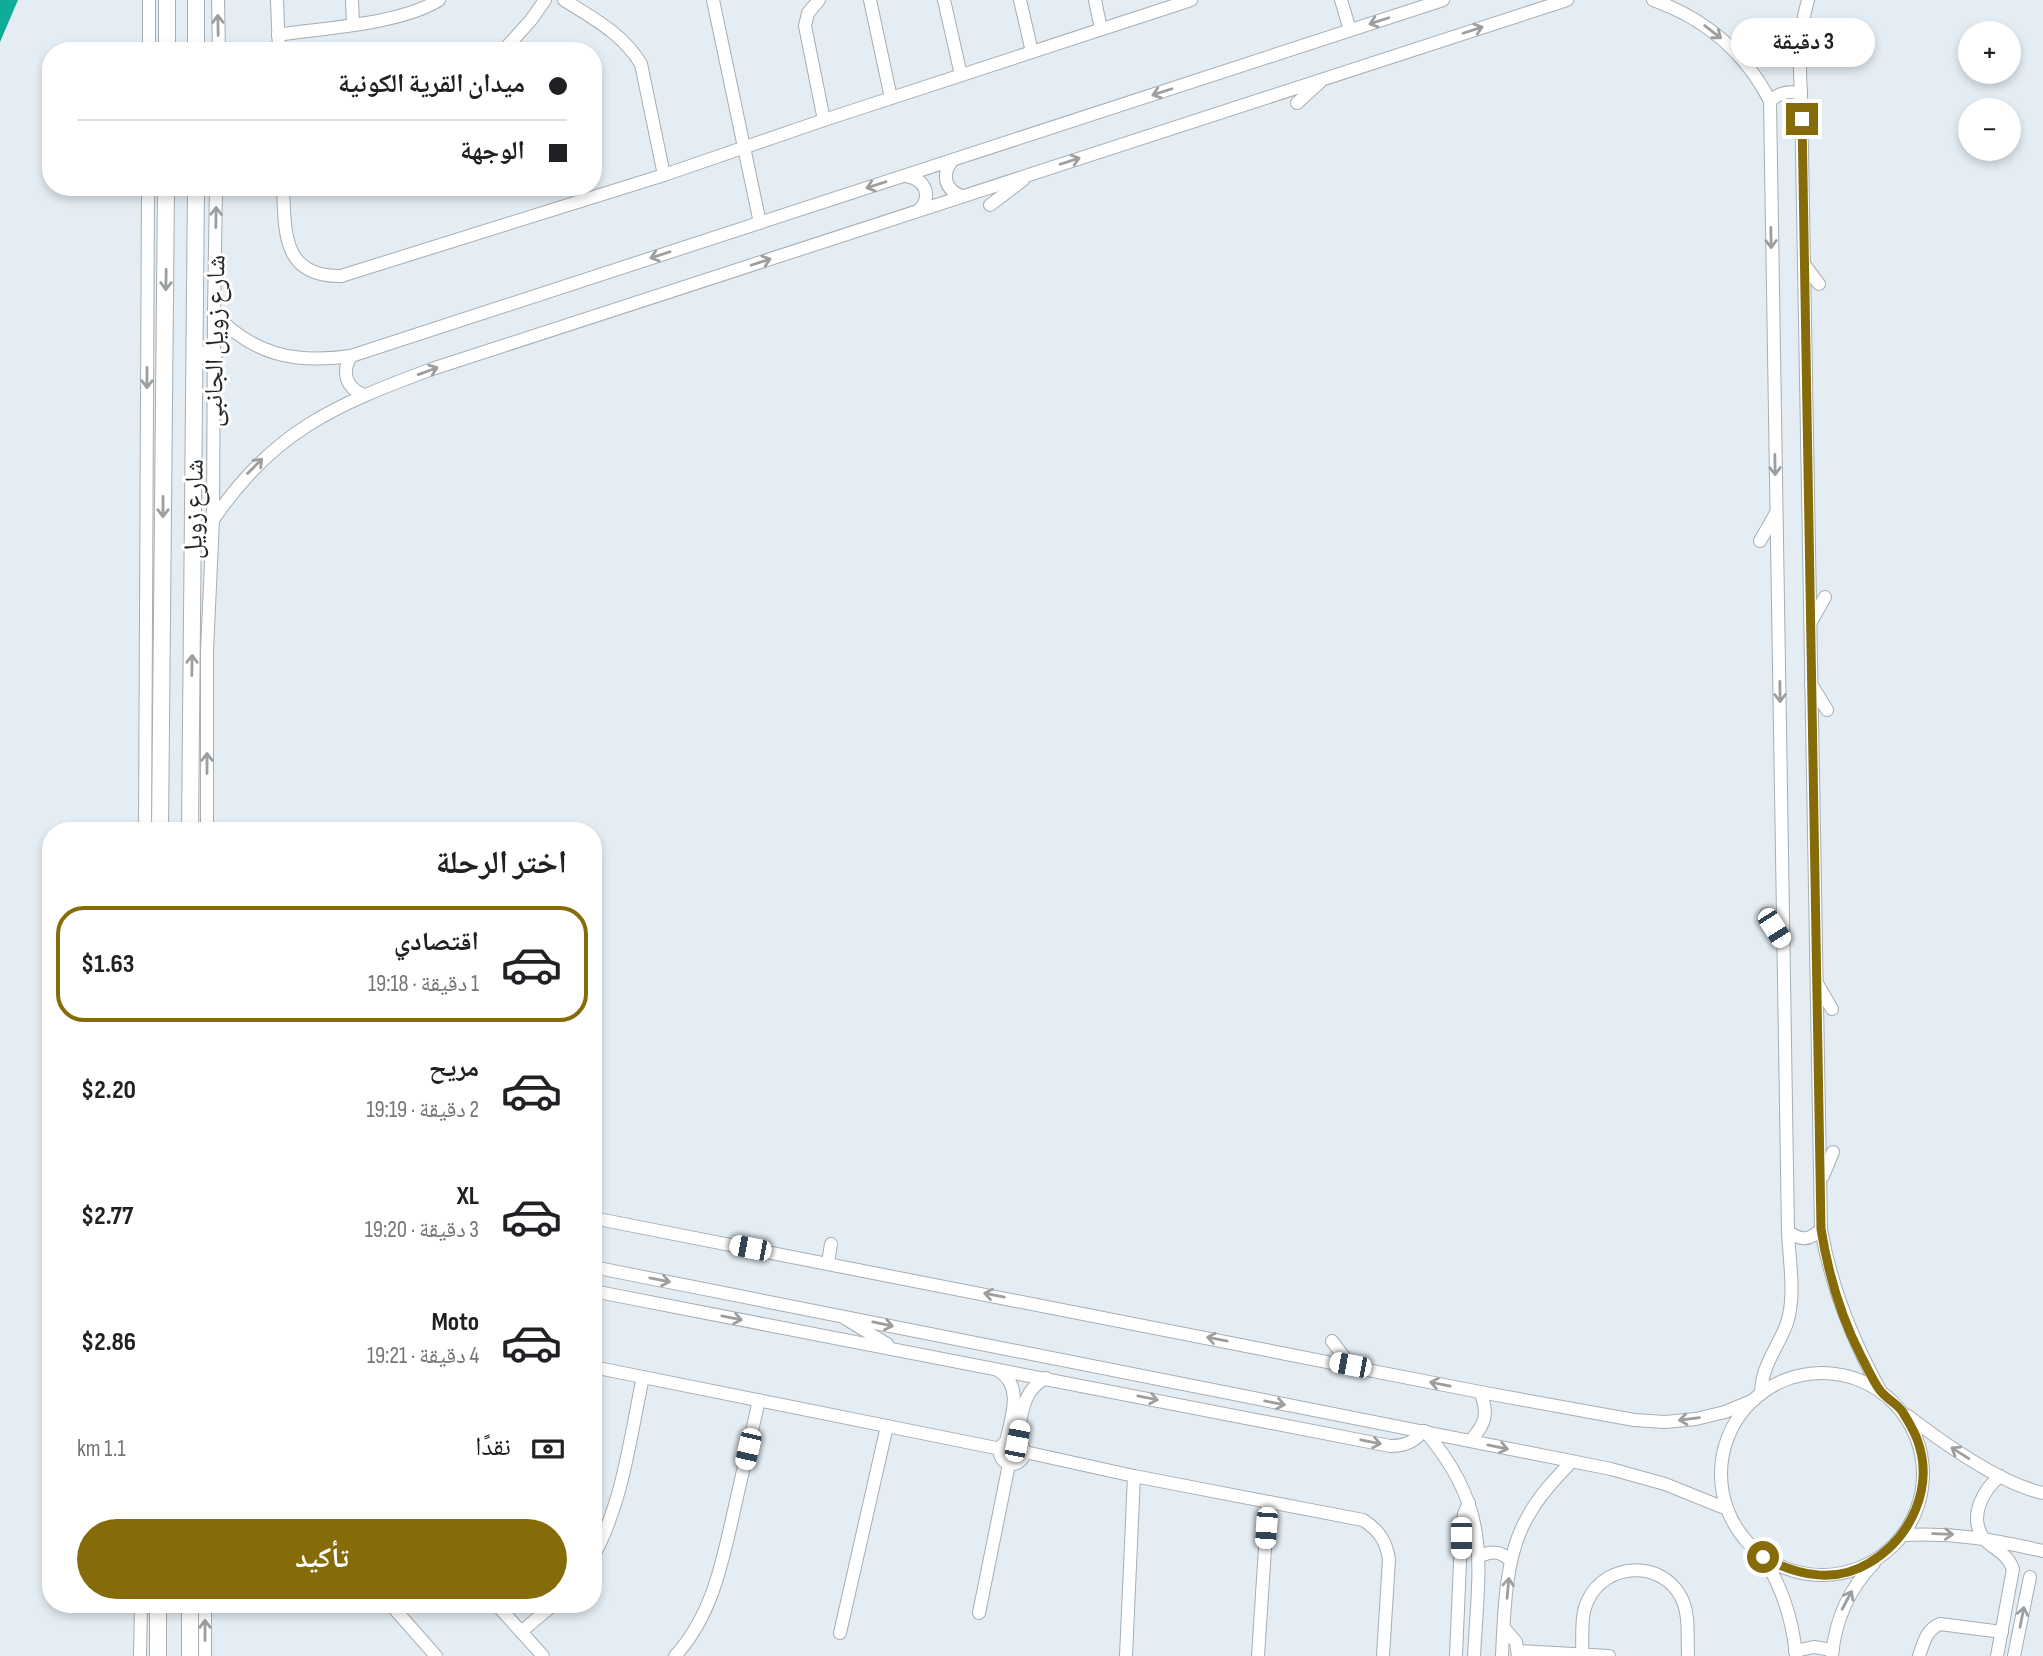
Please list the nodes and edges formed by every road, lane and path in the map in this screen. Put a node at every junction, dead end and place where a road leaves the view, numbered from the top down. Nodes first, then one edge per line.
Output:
1 (149, 0) edge
2 (167, 0) edge
3 (196, 0) edge
4 (218, 0) edge
5 (276, 0) edge
6 (352, 0) edge
7 (439, 0) edge
8 (545, 0) edge
9 (564, 0) edge
10 (819, 0) edge
11 (870, 0) edge
12 (944, 0) edge
13 (1020, 0) edge
14 (1095, 0) edge
15 (1191, 0) edge
16 (1340, 0) edge
17 (1444, 0) edge
18 (1567, 0) edge
19 (1653, 0) edge
20 (1808, 0) edge
21 (712, 2) edge
22 (353, 24) junction
23 (1101, 29) junction
24 (1350, 30) junction
25 (278, 35) junction
26 (149, 42) edge
27 (167, 42) edge
28 (196, 42) edge
29 (219, 42) edge
30 (278, 42) edge
31 (514, 42) edge
32 (1032, 52) junction
33 (961, 75) junction
34 (1322, 79) junction
35 (1801, 94) junction
36 (891, 98) junction
37 (1770, 101) junction
38 (1297, 103) dead end
39 (824, 120) junction
40 (744, 147) junction
41 (952, 160) junction
42 (1033, 173) junction
43 (664, 174) junction
44 (905, 176) junction
45 (602, 194) edge
46 (148, 196) edge
47 (166, 196) edge
48 (196, 196) edge
49 (216, 196) edge
50 (283, 196) edge
51 (594, 196) edge
52 (962, 196) junction
53 (990, 205) dead end
54 (919, 210) junction
55 (760, 223) junction
56 (1804, 264) junction
57 (733, 272) junction
58 (1819, 284) dead end
59 (734, 287) dead end
60 (214, 313) junction
61 (214, 354) junction
62 (195, 355) junction
63 (351, 356) junction
64 (364, 395) junction
65 (1776, 513) junction
66 (213, 520) junction
67 (1760, 541) dead end
68 (1825, 597) dead end
69 (1810, 622) junction
70 (1810, 683) junction
71 (1827, 710) dead end
72 (145, 822) edge
73 (160, 822) edge
74 (190, 822) edge
75 (207, 822) edge
76 (1766, 914) dead end
77 (1783, 941) junction
78 (1816, 982) junction
79 (1832, 1009) dead end
80 (1833, 1152) dead end
81 (1820, 1183) junction
82 (602, 1219) edge
83 (1821, 1229) junction
84 (1788, 1231) junction
85 (831, 1244) dead end
86 (828, 1263) junction
87 (602, 1269) edge
88 (602, 1293) edge
89 (839, 1315) junction
90 (1332, 1341) dead end
91 (902, 1351) junction
92 (1350, 1365) junction
93 (602, 1369) edge
94 (996, 1369) junction
95 (643, 1377) junction
96 (1046, 1378) junction
97 (1143, 1378) junction
98 (1078, 1385) junction
99 (1880, 1390) junction
100 (1480, 1392) junction
101 (1757, 1397) junction
102 (759, 1400) junction
103 (1901, 1411) junction
104 (887, 1426) junction
105 (1424, 1431) junction
106 (1470, 1441) junction
107 (1012, 1446) junction
108 (1571, 1462) junction
109 (1009, 1464) junction
110 (2000, 1475) junction
111 (1134, 1476) junction
112 (2043, 1493) edge
113 (1268, 1502) junction
114 (1469, 1503) junction
115 (1727, 1509) junction
116 (1903, 1535) junction
117 (1982, 1538) junction
118 (602, 1541) edge
119 (2043, 1550) edge
120 (1884, 1554) junction
121 (1479, 1557) junction
122 (1763, 1557) junction
123 (1510, 1560) junction
124 (2013, 1574) junction
125 (2036, 1579) edge
126 (141, 1613) edge
127 (158, 1613) edge
128 (190, 1613) edge
129 (205, 1613) edge
130 (398, 1613) edge
131 (504, 1613) edge
132 (544, 1613) edge
133 (979, 1613) dead end
134 (1504, 1628) junction
135 (521, 1632) junction
136 (2002, 1632) junction
137 (841, 1633) dead end
138 (1795, 1653) edge
139 (1832, 1653) edge
140 (1519, 1654) edge
141 (1582, 1655) edge
142 (141, 1656) edge
143 (158, 1656) edge
144 (190, 1656) edge
145 (205, 1656) edge
146 (436, 1656) edge
147 (542, 1656) edge
148 (675, 1656) edge
149 (1126, 1656) edge
150 (1258, 1656) edge
151 (1383, 1656) edge
152 (1456, 1656) edge
153 (1474, 1656) edge
154 (1502, 1656) edge
155 (1609, 1656) edge
156 (1688, 1656) edge
157 (1919, 1656) edge
158 (1997, 1656) edge
159 (2014, 1656) edge

1 - 26 street
2 - 27 main road
3 - 28 main road
29 -> 4 street
5 - 25 street
6 - 22 street
7 - 22 street
8 - 31 street
9 - 43 street
10 - 39 street
11 - 36 street
12 - 33 street
13 - 32 street
14 - 23 street
15 - 23 street
16 - 24 street
17 -> 24 street
34 -> 18 street
19 -> 37 street
20 - 35 street
21 - 40 street
22 - 25 street
23 - 32 street
24 -> 41 street
25 - 30 street
32 - 33 street
33 - 36 street
34 - 38 street
42 -> 34 street
35 - 37 street
35 - 56 street
36 - 39 street
37 -> 65 street
39 - 40 street
40 - 43 street
40 - 55 street
41 - 44 street
41 - 52 street
42 - 52 street
42 - 53 street
43 - 45 street
44 - 54 street
44 -> 55 street
46 -> 72 street
47 -> 73 main road, شارع زويل
48 - 62 main road, شارع زويل
60 -> 49 street, شارع زويل الجانبى
50 - 51 street
52 - 54 street
57 -> 54 street
55 -> 63 street
56 - 58 street
56 - 69 street
57 - 59 street
64 -> 57 street
60 - 61 street, شارع زويل الجانبى
60 - 63 street
61 - 62 main road
61 - 66 street, شارع زويل الجانبى
74 -> 62 main road, شارع زويل
63 - 64 street
66 -> 64 street
65 - 67 street
65 -> 77 street
75 -> 66 street, شارع زويل الجانبى
68 - 69 street
69 - 70 street
70 - 71 street
70 - 78 street
76 - 77 street
77 - 84 street
78 - 79 street
78 - 81 street
80 - 81 street
81 - 83 street
82 - 86 street
83 - 84 street
83 - 99 street
84 - 101 street
85 - 86 street
92 -> 86 street
87 -> 89 street
88 -> 91 street
89 - 91 street
89 -> 97 street
90 - 92 street
91 - 94 street
100 -> 92 street
93 - 95 street
94 - 96 street
94 - 107 street
95 - 102 street
95 - 118 street
96 - 98 street
96 - 107 street
97 - 98 street
97 -> 105 street
98 -> 105 street
99 - 101 street
99 - 103 street
101 -> 100 street
100 - 106 street
101 - 115 street
102 - 104 street
102 - 148 street
110 -> 103 street
103 - 116 street
104 - 107 street
104 - 137 street
105 - 106 street
105 - 114 street
106 -> 108 street
107 - 109 street
107 - 109 street
107 - 111 street
108 - 115 street
108 - 123 street
109 - 133 street
110 - 112 street
110 - 117 street
111 - 113 street
111 - 149 street
113 - 150 street
113 - 151 street
114 - 121 street
114 - 152 street
115 - 122 street
116 -> 117 street
116 - 120 street
117 - 119 street
117 - 124 street
120 - 122 street
139 -> 120 street
121 - 123 street
121 - 153 street
122 - 138 street
134 -> 123 street
124 - 125 street
124 - 136 street
159 -> 125 street
126 - 142 street
127 - 143 main road
128 - 144 main road
145 -> 129 street
130 - 146 street
131 - 135 street
132 - 135 street
134 - 140 street
134 - 154 street
135 - 147 street
136 - 157 street
136 - 158 street
138 - 139 street
140 - 141 street
141 - 155 street
141 - 156 street

